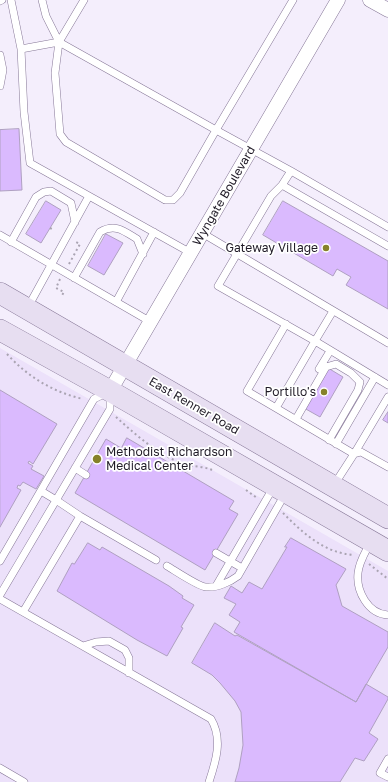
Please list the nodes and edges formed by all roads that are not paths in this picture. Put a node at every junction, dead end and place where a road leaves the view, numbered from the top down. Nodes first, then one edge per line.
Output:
1 (11, 0) edge
2 (42, 0) edge
3 (84, 0) edge
4 (292, 0) edge
5 (338, 0) edge
6 (370, 0) edge
7 (388, 10) edge
8 (59, 42) junction
9 (21, 49) junction
10 (0, 55) edge
11 (0, 86) edge
12 (216, 130) junction
13 (251, 150) junction
14 (291, 171) junction
15 (282, 185) junction
16 (89, 196) junction
17 (74, 222) junction
18 (388, 227) edge
19 (154, 232) junction
20 (202, 234) junction
21 (0, 235) edge
22 (11, 242) junction
23 (388, 246) edge
24 (191, 253) junction
25 (143, 254) junction
26 (237, 254) junction
27 (52, 265) junction
28 (74, 278) junction
29 (0, 293) edge
30 (116, 302) junction
31 (27, 309) junction
32 (333, 311) junction
33 (151, 322) junction
34 (286, 324) junction
35 (0, 330) edge
36 (315, 341) junction
37 (388, 343) edge
38 (330, 350) junction
39 (125, 366) junction
40 (375, 377) junction
41 (388, 385) edge
42 (388, 397) edge
43 (104, 401) junction
44 (276, 408) junction
45 (294, 418) junction
46 (329, 440) junction
47 (336, 444) junction
48 (354, 454) junction
49 (388, 467) edge
50 (74, 468) junction
51 (86, 475) dead end
52 (333, 486) junction
53 (41, 491) junction
54 (279, 497) junction
55 (56, 500) junction
56 (80, 516) junction
57 (388, 518) edge
58 (377, 546) edge
59 (216, 552) dead end
60 (1, 556) edge
61 (156, 560) dead end
62 (230, 561) junction
63 (167, 566) dead end
64 (242, 568) junction
65 (216, 586) junction
66 (0, 595) edge
67 (0, 599) edge
68 (23, 612) junction
69 (388, 615) edge
70 (83, 646) junction
71 (129, 672) junction
72 (388, 759) edge
73 (0, 768) edge
74 (388, 777) edge
75 (24, 782) edge
76 (209, 782) edge

1 - 9 lane
2 - 8 lane
3 - 8 lane
4 - 12 lane
5 - 13 street, Wyngate Boulevard
6 - 7 street
8 - 9 lane
8 - 12 lane
8 - 12 lane
9 - 16 lane
10 - 11 lane
12 - 13 lane
13 - 14 lane
13 - 20 street, Wyngate Boulevard
14 - 15 lane
14 - 18 lane
15 - 23 lane
15 - 26 lane
16 - 17 lane
16 - 19 lane
17 - 22 lane
17 - 27 lane
19 - 24 lane
19 - 25 lane
20 - 24 street, Wyngate Boulevard
20 - 26 lane
21 - 22 lane
22 - 27 lane
24 - 33 street, Wyngate Boulevard
25 - 28 lane
25 - 30 lane
26 - 32 lane
26 - 34 lane
27 - 28 lane
27 - 31 lane
28 - 30 lane
29 - 31 main road, East Renner Road
30 - 33 lane
31 - 39 main road, East Renner Road
32 - 36 lane
32 - 37 lane
33 - 39 street, Wyngate Boulevard
34 - 36 lane
34 - 44 lane
35 - 43 main road
36 - 38 lane
36 - 44 lane
38 - 40 lane
38 - 45 lane
39 - 43 street, Wyngate Boulevard
39 - 52 main road, East Renner Road
40 - 41 lane
40 - 47 lane
42 - 48 lane
43 - 50 lane
43 - 53 lane
43 - 54 main road
44 - 45 lane
45 - 46 lane
45 - 46 lane
46 - 47 lane
47 - 48 lane
48 - 49 lane
48 - 52 lane
50 - 51 lane
50 - 55 lane
52 - 54 main road
52 - 57 main road, East Renner Road
53 - 55 lane
53 - 60 lane
54 - 58 main road
54 - 62 lane
54 - 64 lane
55 - 56 lane
55 - 66 lane
56 - 61 lane
56 - 68 lane
58 - 69 lane
59 - 62 lane
62 - 64 lane
62 - 65 lane
63 - 65 lane
64 - 65 lane
67 - 68 lane
68 - 70 lane
70 - 71 lane
70 - 71 lane
71 - 76 lane
72 - 74 lane
73 - 75 lane

